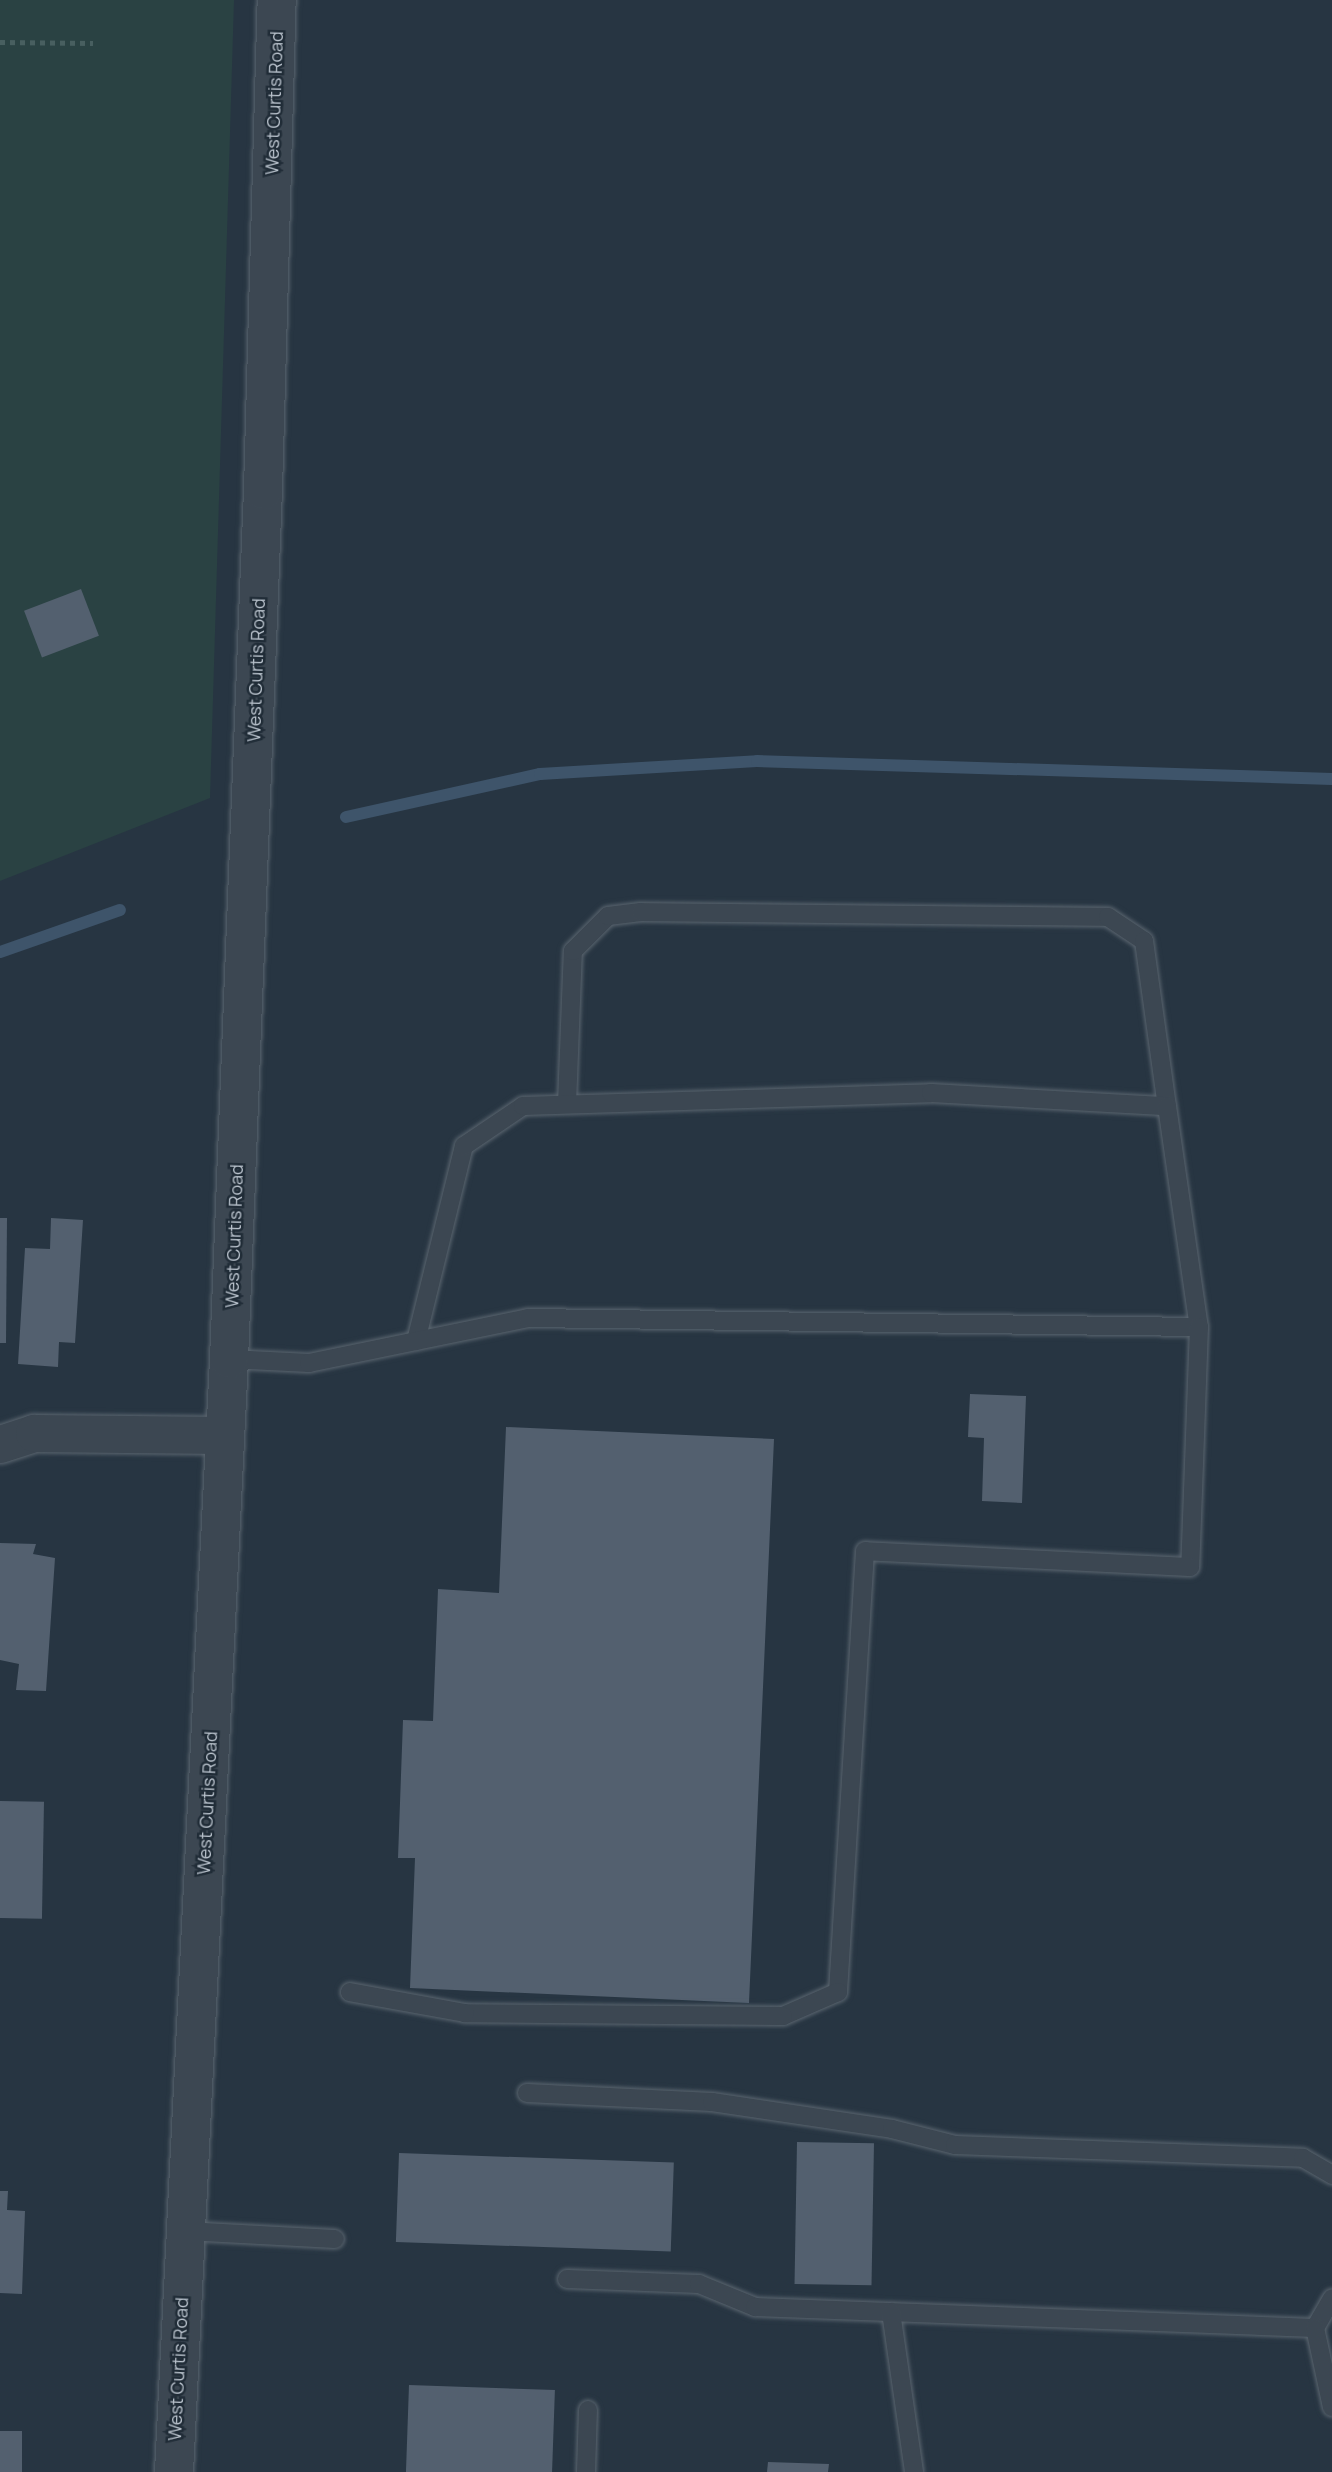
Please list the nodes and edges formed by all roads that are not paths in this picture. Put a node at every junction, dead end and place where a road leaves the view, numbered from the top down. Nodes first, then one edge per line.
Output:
1 (277, 0) edge
2 (566, 1104) junction
3 (1167, 1106) junction
4 (1199, 1327) junction
5 (416, 1341) junction
6 (229, 1359) junction
7 (222, 1435) junction
8 (0, 1444) edge
9 (350, 1992) dead end
10 (527, 2093) dead end
11 (1332, 2175) edge
12 (185, 2231) junction
13 (335, 2239) dead end
14 (567, 2279) dead end
15 (1332, 2298) edge
16 (891, 2312) junction
17 (1315, 2329) junction
18 (1332, 2407) edge
19 (588, 2410) dead end
20 (174, 2472) edge
21 (586, 2472) edge
22 (914, 2472) edge

1 - 6 street, West Curtis Road
2 - 3 lane
2 - 3 lane
2 - 5 lane
3 - 4 lane
4 - 5 lane
4 - 9 lane
5 - 6 lane
6 - 7 street, West Curtis Road
7 - 8 street
7 - 12 street, West Curtis Road
10 - 11 lane
12 - 13 lane
12 - 20 street, West Curtis Road
14 - 16 lane
15 - 17 lane
16 - 17 lane
16 - 22 lane
17 - 18 lane
19 - 21 lane

